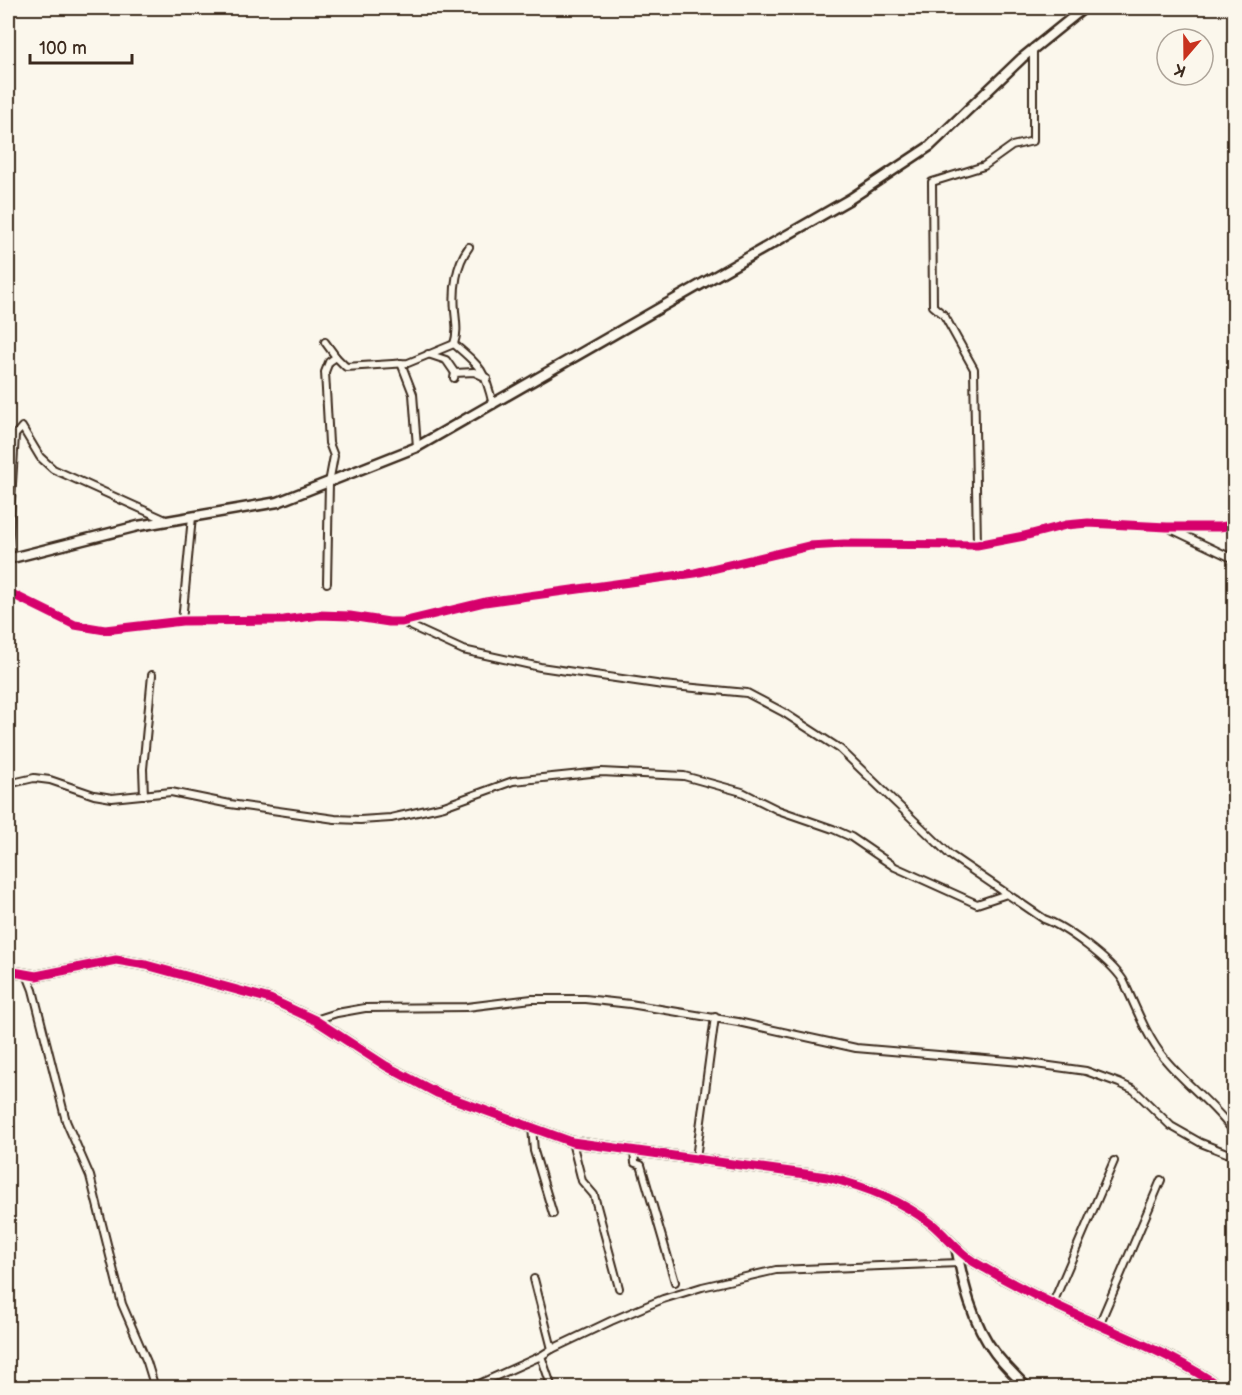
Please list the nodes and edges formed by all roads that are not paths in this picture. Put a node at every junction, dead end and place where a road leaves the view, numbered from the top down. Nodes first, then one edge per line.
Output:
1 (1084, 8) edge
2 (1033, 48) junction
3 (469, 247) dead end
4 (325, 342) dead end
5 (454, 344) junction
6 (428, 354) junction
7 (336, 357) junction
8 (401, 363) junction
9 (487, 379) junction
10 (493, 405) junction
11 (417, 447) junction
12 (329, 483) junction
13 (192, 517) junction
14 (168, 521) junction
15 (1234, 525) edge
16 (1167, 527) junction
17 (977, 545) junction
18 (8, 549) edge
19 (8, 559) edge
20 (1234, 559) edge
21 (327, 583) dead end
22 (8, 592) edge
23 (182, 621) junction
24 (402, 622) junction
25 (152, 675) dead end
26 (8, 784) edge
27 (144, 795) junction
28 (1007, 894) junction
29 (8, 971) edge
30 (27, 975) junction
31 (715, 1017) junction
32 (315, 1020) junction
33 (532, 1127) junction
34 (1234, 1132) edge
35 (572, 1142) junction
36 (634, 1150) junction
37 (1234, 1156) edge
38 (696, 1158) junction
39 (1114, 1161) dead end
40 (1161, 1180) dead end
41 (553, 1214) dead end
42 (956, 1246) junction
43 (959, 1263) junction
44 (534, 1279) dead end
45 (675, 1282) dead end
46 (619, 1288) dead end
47 (1053, 1303) junction
48 (1100, 1325) junction
49 (552, 1349) junction
50 (541, 1356) junction
51 (155, 1388) edge
52 (470, 1388) edge
53 (552, 1388) edge
54 (1027, 1388) edge
55 (1221, 1388) edge

1 - 2 street
2 - 10 street
2 - 17 street
3 - 5 street
4 - 7 street
5 - 6 street
5 - 9 street
6 - 8 street
6 - 9 street
7 - 8 street
7 - 12 street
8 - 11 street
9 - 10 street
10 - 11 street
11 - 12 street
12 - 13 street
12 - 21 street
13 - 14 street
13 - 23 street
14 - 18 street
14 - 19 street
15 - 16 street
16 - 17 street
16 - 20 street
17 - 24 street
22 - 23 street
23 - 24 street
24 - 28 street
25 - 27 street
26 - 27 street
27 - 28 street
28 - 34 street
29 - 30 street
30 - 32 street
30 - 51 street
31 - 32 street
31 - 37 street
31 - 38 street
32 - 33 street
33 - 35 street
33 - 41 street
35 - 36 street
35 - 46 street
36 - 38 street
36 - 45 street
38 - 42 street
39 - 47 street
40 - 48 street
42 - 43 street
42 - 47 street
43 - 49 street
43 - 54 street
44 - 49 street
47 - 48 street
48 - 55 street
49 - 50 street
50 - 52 street
50 - 53 street

